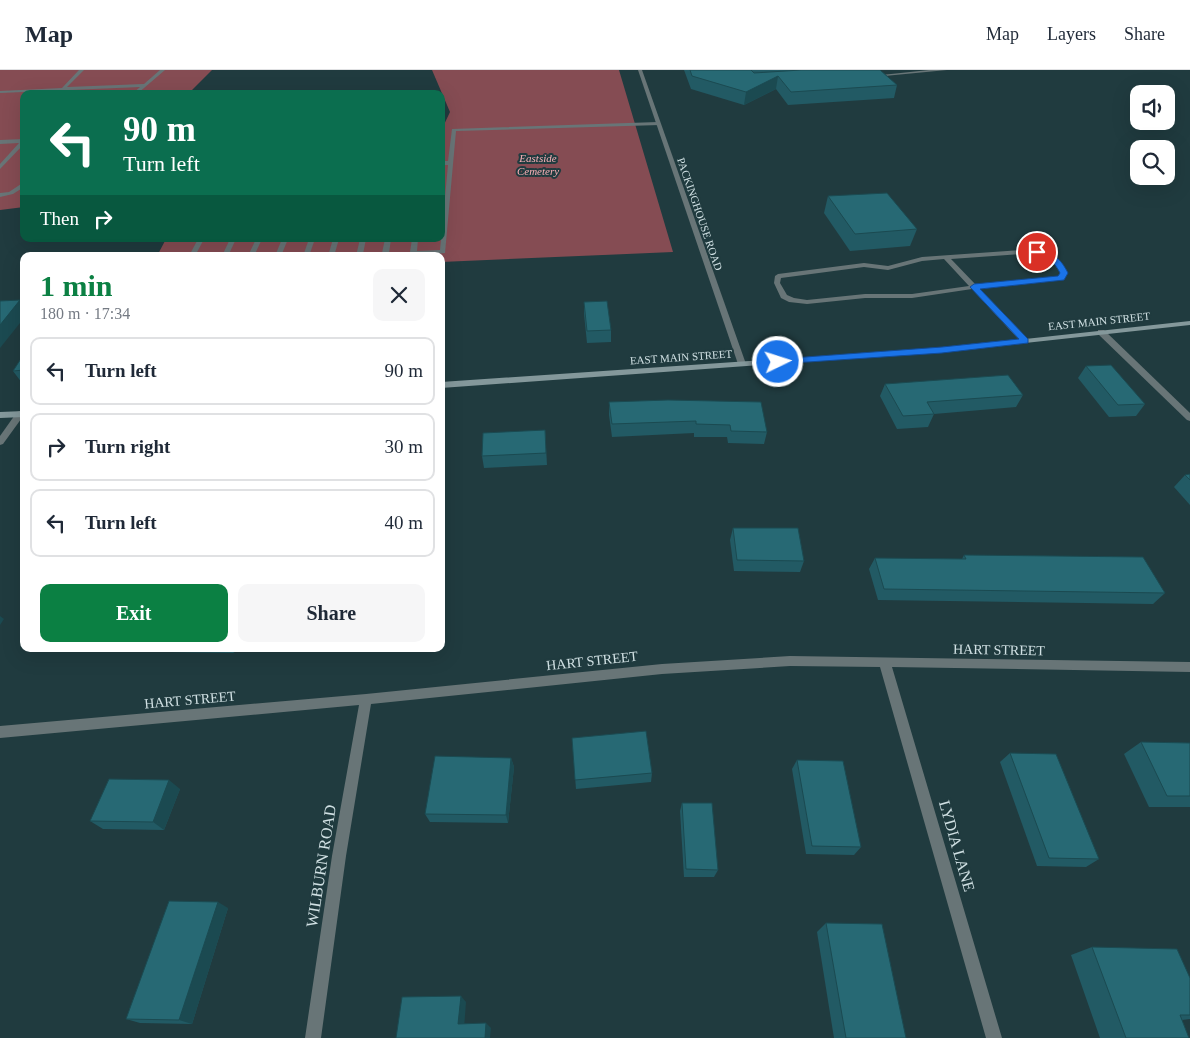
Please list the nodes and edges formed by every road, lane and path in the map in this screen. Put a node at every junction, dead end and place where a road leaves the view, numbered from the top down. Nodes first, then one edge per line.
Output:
1 (82, 70) edge
2 (163, 70) edge
3 (640, 70) edge
4 (944, 70) edge
5 (864, 77) edge
6 (146, 85) junction
7 (64, 88) junction
8 (59, 90) edge
9 (139, 90) edge
10 (20, 92) edge
11 (1, 93) edge
12 (658, 124) junction
13 (20, 141) edge
14 (0, 142) edge
15 (20, 143) edge
16 (451, 162) junction
17 (445, 163) edge
18 (0, 167) edge
19 (20, 187) edge
20 (0, 195) edge
21 (445, 230) edge
22 (946, 258) junction
23 (974, 287) junction
24 (1190, 323) edge
25 (1101, 332) junction
26 (1025, 341) junction
27 (742, 364) junction
28 (445, 385) edge
29 (20, 414) edge
30 (0, 415) edge
31 (20, 417) edge
32 (1190, 418) edge
33 (0, 442) edge
34 (885, 664) junction
35 (1190, 666) edge
36 (366, 699) junction
37 (0, 732) edge
38 (313, 1038) edge
39 (994, 1038) edge

1 - 7 street
2 - 6 street
3 - 12 street, PACKINGHOUSE ROAD
4 - 5 street
6 - 7 street
6 - 9 street
7 - 8 street
10 - 11 street
12 - 16 street
12 - 27 street, PACKINGHOUSE ROAD
13 - 14 street
15 - 18 street
16 - 17 street
16 - 21 street
19 - 20 street
22 - 23 street
22 - 23 street
22 - 23 street
23 - 26 street
24 - 25 main road, EAST MAIN STREET
25 - 26 main road, EAST MAIN STREET
25 - 32 street
26 - 27 main road, EAST MAIN STREET
27 - 28 main road, EAST MAIN STREET
29 - 30 main road
31 - 33 street
34 - 35 street, HART STREET
34 - 36 street, HART STREET
34 - 39 street, LYDIA LANE
36 - 37 street, HART STREET
36 - 38 street, WILBURN ROAD

